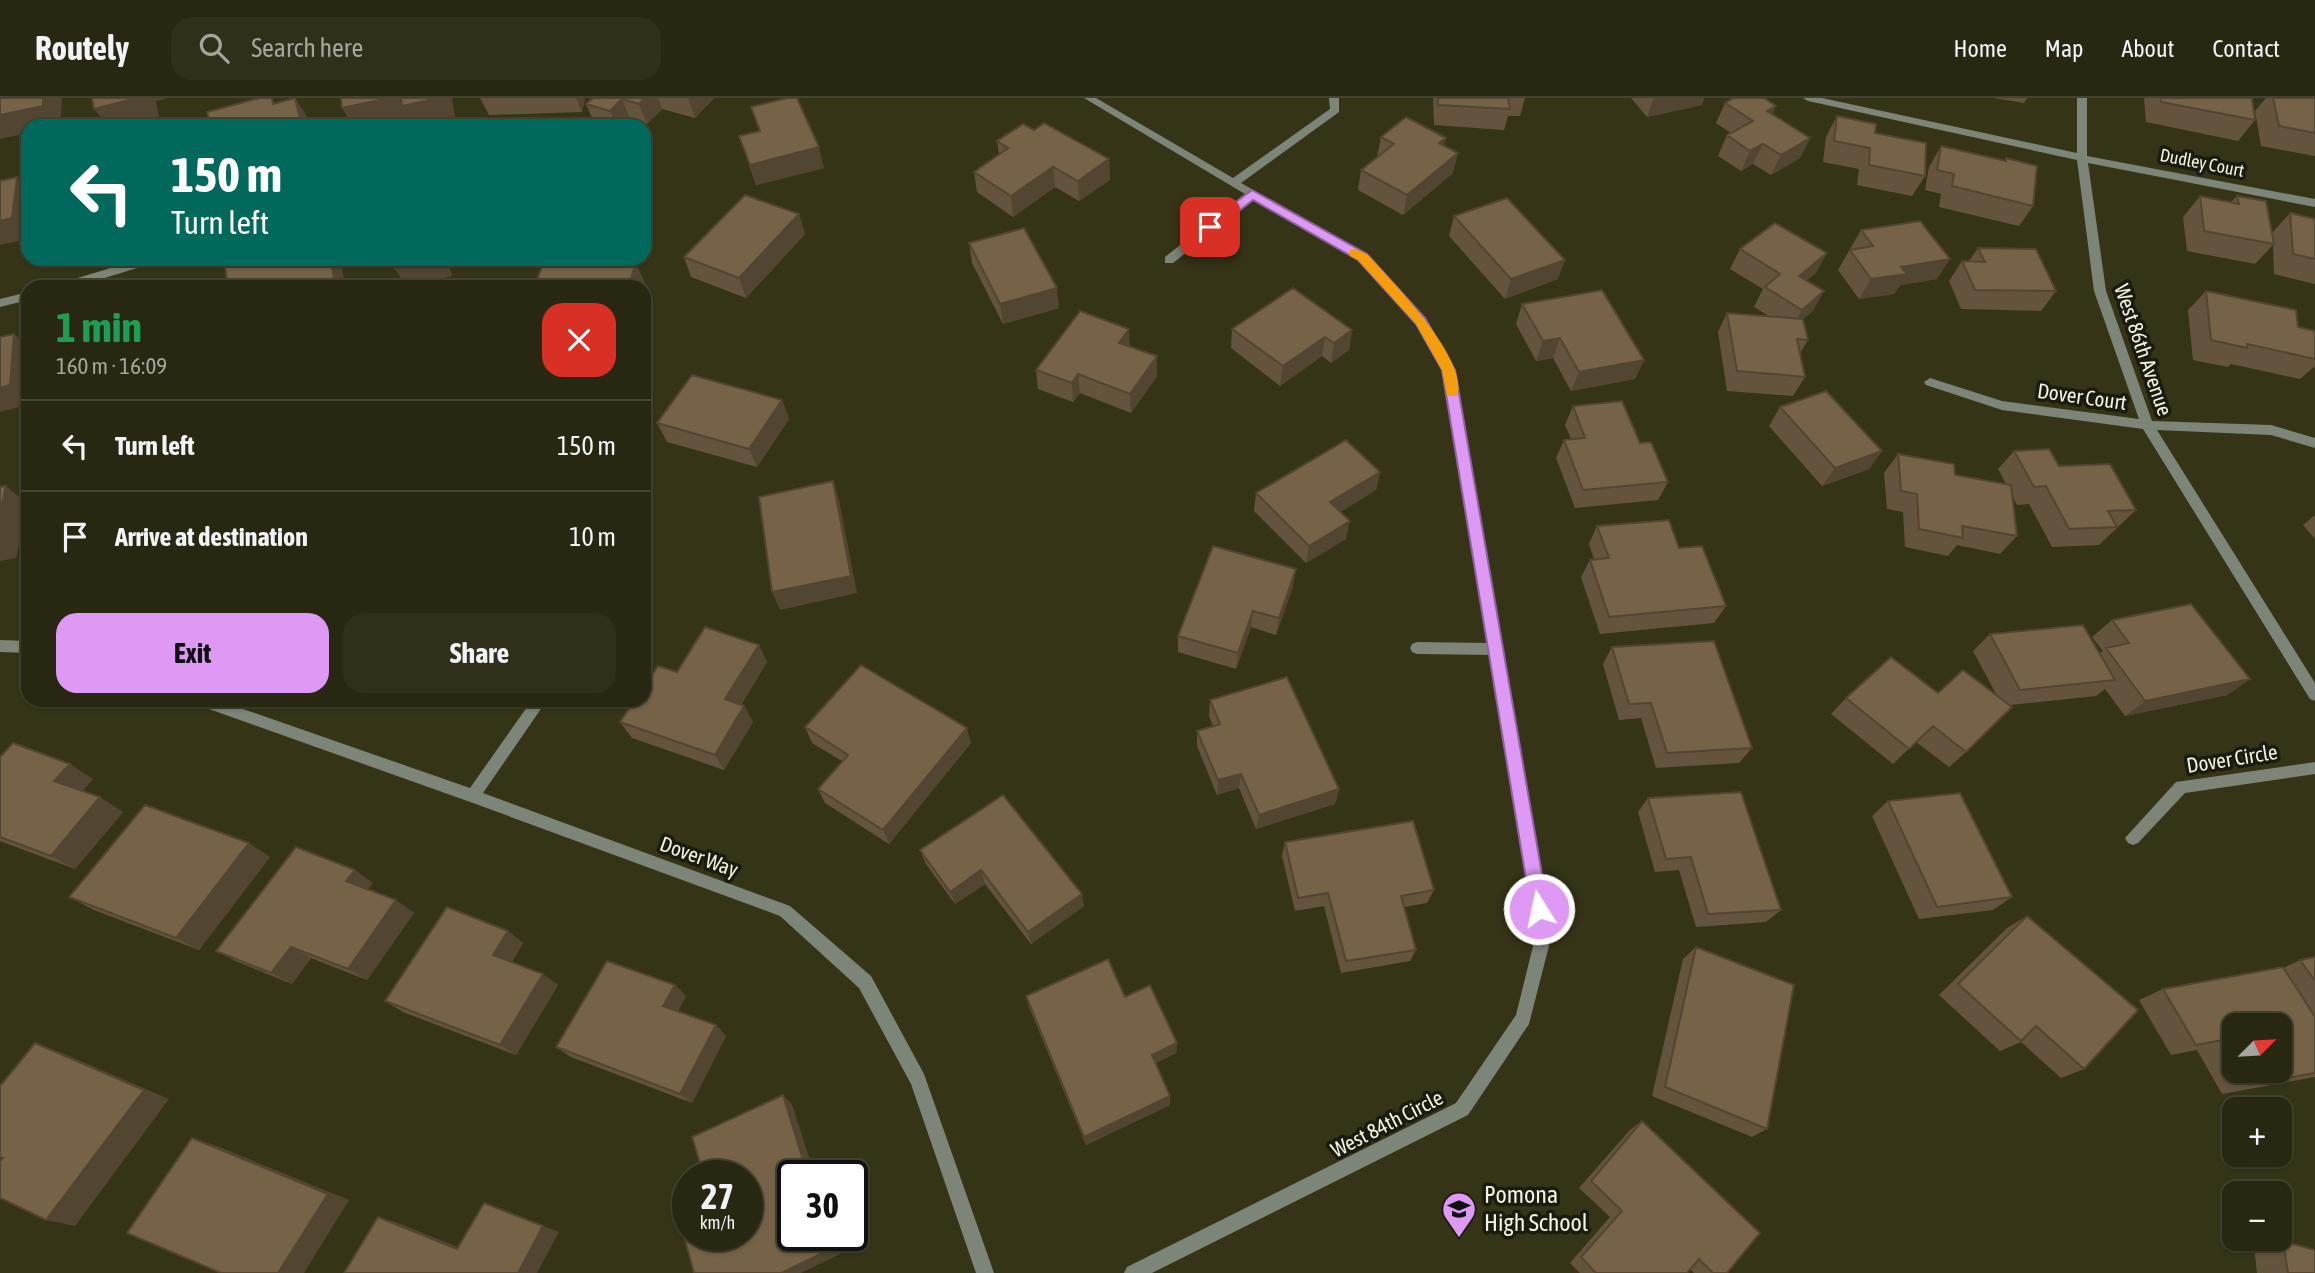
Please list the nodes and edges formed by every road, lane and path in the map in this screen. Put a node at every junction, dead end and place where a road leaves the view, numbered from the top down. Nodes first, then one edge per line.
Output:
1 (1089, 98) edge
2 (1334, 98) edge
3 (1808, 98) edge
4 (2082, 98) edge
5 (2082, 158) junction
6 (1233, 183) junction
7 (1252, 194) junction
8 (2315, 203) edge
9 (1169, 260) dead end
10 (130, 266) edge
11 (85, 280) edge
12 (21, 298) edge
13 (0, 303) edge
14 (1930, 382) dead end
15 (2147, 425) junction
16 (2315, 443) edge
17 (0, 646) edge
18 (21, 648) edge
19 (1417, 648) dead end
20 (1495, 649) junction
21 (2315, 695) edge
22 (220, 707) edge
23 (535, 707) edge
24 (2315, 768) edge
25 (473, 796) junction
26 (2133, 838) dead end
27 (985, 1273) edge
28 (1133, 1273) edge

1 - 6 street, West 84th Circle
2 - 6 street
3 - 5 street, Dudley Court
4 - 5 street, West 86th Avenue
5 - 8 street, Dudley Court
5 - 15 street, West 86th Avenue
6 - 7 street, West 84th Circle
7 - 9 street
7 - 20 street, West 84th Circle
10 - 11 street
12 - 13 street
14 - 15 street, Dover Court
15 - 16 street, Dover Court
15 - 21 street, West 86th Avenue
17 - 18 street
19 - 20 street
20 - 28 street, West 84th Circle
22 - 25 street, Dover Way
23 - 25 street
24 - 26 street, Dover Circle
25 - 27 street, Dover Way

